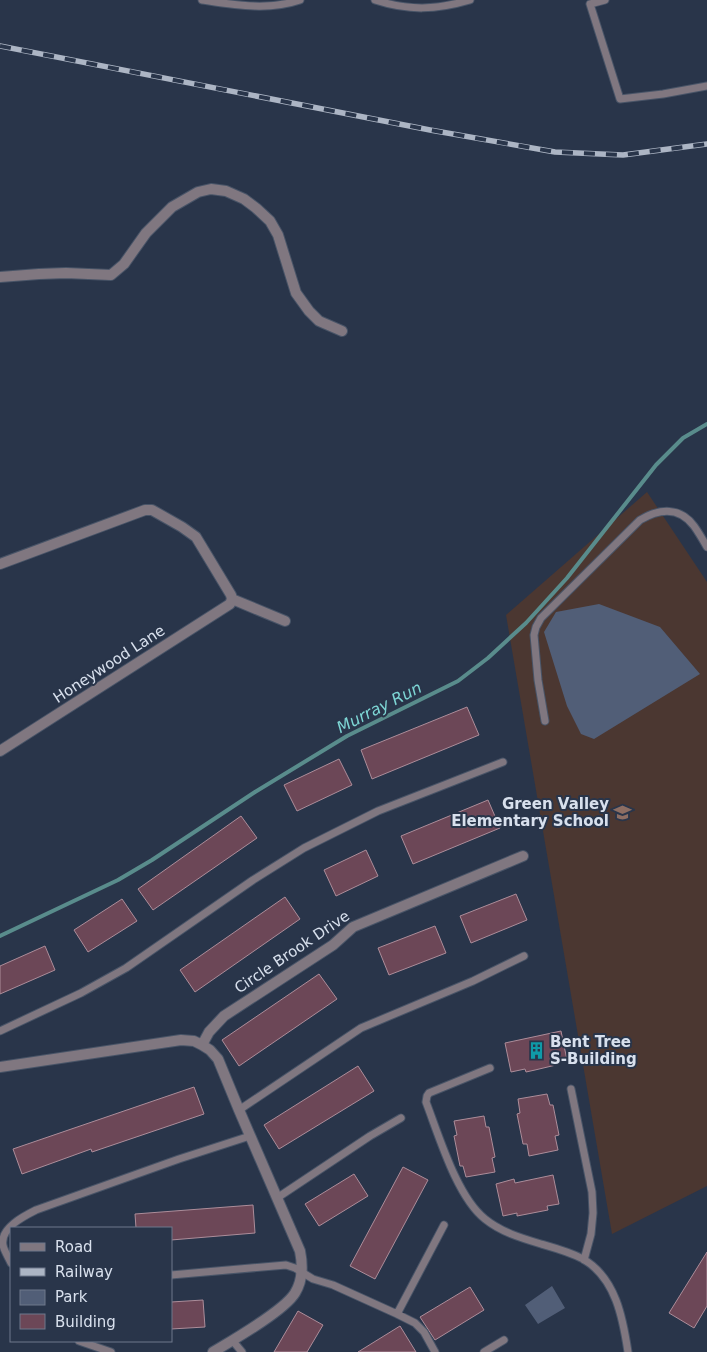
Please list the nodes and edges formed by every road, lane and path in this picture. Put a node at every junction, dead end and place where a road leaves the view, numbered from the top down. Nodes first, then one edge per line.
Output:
1 (202, 0) edge
2 (300, 0) edge
3 (375, 0) edge
4 (470, 0) edge
5 (605, 0) edge
6 (707, 86) edge
7 (0, 277) edge
8 (342, 331) dead end
9 (707, 547) edge
10 (0, 564) edge
11 (232, 599) junction
12 (285, 621) dead end
13 (545, 721) dead end
14 (0, 751) edge
15 (503, 762) dead end
16 (523, 856) dead end
17 (524, 956) dead end
18 (0, 1031) edge
19 (202, 1045) junction
20 (0, 1067) edge
21 (490, 1068) dead end
22 (571, 1089) dead end
23 (238, 1110) junction
24 (401, 1118) dead end
25 (250, 1136) junction
26 (277, 1198) junction
27 (444, 1225) dead end
28 (11, 1227) edge
29 (10, 1228) edge
30 (584, 1260) junction
31 (10, 1261) edge
32 (302, 1272) junction
33 (172, 1275) edge
34 (397, 1314) junction
35 (232, 1340) junction
36 (504, 1340) dead end
37 (82, 1342) edge
38 (111, 1352) edge
39 (213, 1352) edge
40 (242, 1352) edge
41 (435, 1352) edge
42 (484, 1352) edge
43 (628, 1352) edge

1 - 2 lane
3 - 4 lane
5 - 6 lane
7 - 8 street
9 - 13 lane
10 - 11 street
11 - 12 street
11 - 14 street, Honeywood Lane
15 - 18 lane
16 - 19 street, Circle Brook Drive
17 - 23 lane
19 - 20 street
19 - 23 street
21 - 30 lane
22 - 30 lane
23 - 25 street
24 - 26 lane
25 - 26 street
25 - 28 lane
26 - 32 street
27 - 34 lane
29 - 31 lane
30 - 43 lane
32 - 33 lane
32 - 34 lane
32 - 35 street
34 - 41 lane
35 - 39 street
35 - 40 lane
36 - 42 lane
37 - 38 lane

